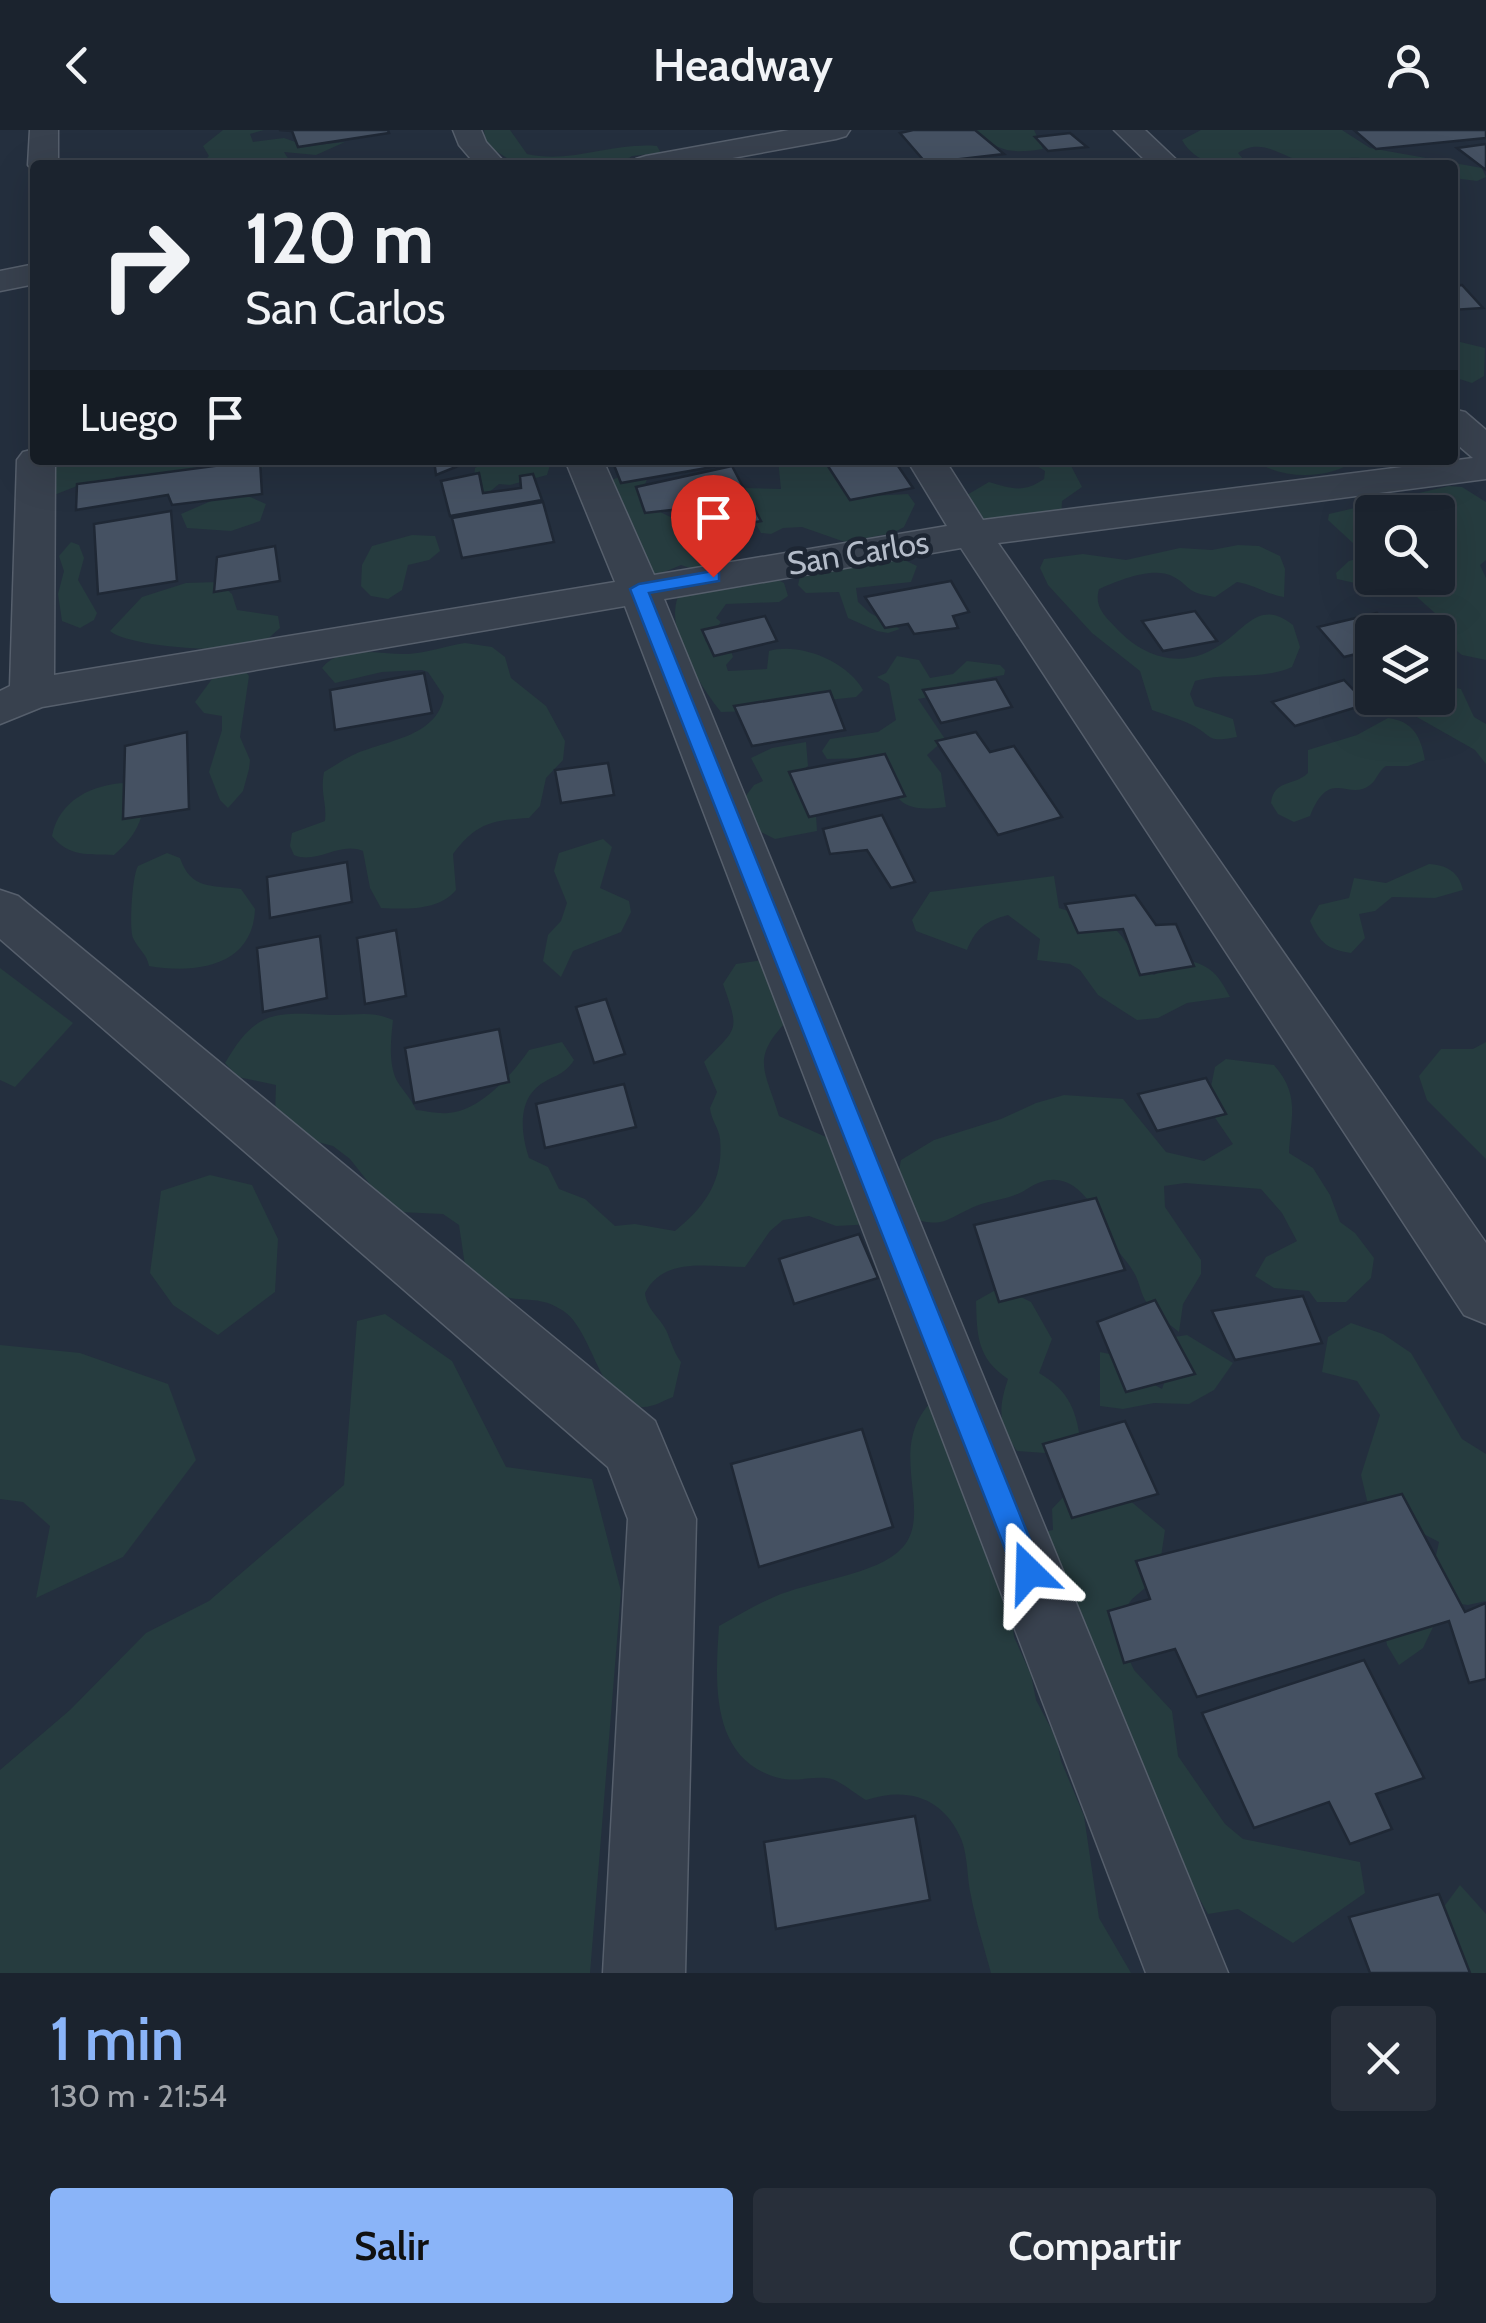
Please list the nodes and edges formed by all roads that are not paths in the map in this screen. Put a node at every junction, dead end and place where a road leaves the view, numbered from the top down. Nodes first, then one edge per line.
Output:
1 (44, 130) edge
2 (467, 130) edge
3 (836, 130) edge
4 (1128, 130) edge
5 (733, 148) edge
6 (43, 160) edge
7 (487, 160) edge
8 (672, 160) edge
9 (1161, 160) edge
10 (30, 275) edge
11 (0, 280) edge
12 (1458, 425) edge
13 (1486, 450) edge
14 (36, 465) edge
15 (586, 465) edge
16 (929, 465) edge
17 (1486, 468) edge
18 (972, 534) junction
19 (639, 589) junction
20 (16, 702) edge
21 (0, 910) edge
22 (1486, 1295) edge
23 (644, 1973) edge
24 (1188, 1973) edge

1 - 6 street
2 - 7 street
3 - 5 street
4 - 9 street
5 - 8 street
10 - 11 street
12 - 13 street
14 - 20 street
15 - 19 street
16 - 18 street
17 - 18 street, San Carlos
18 - 19 street, San Carlos
18 - 22 street
19 - 20 street, San Carlos
19 - 24 street
21 - 23 street

